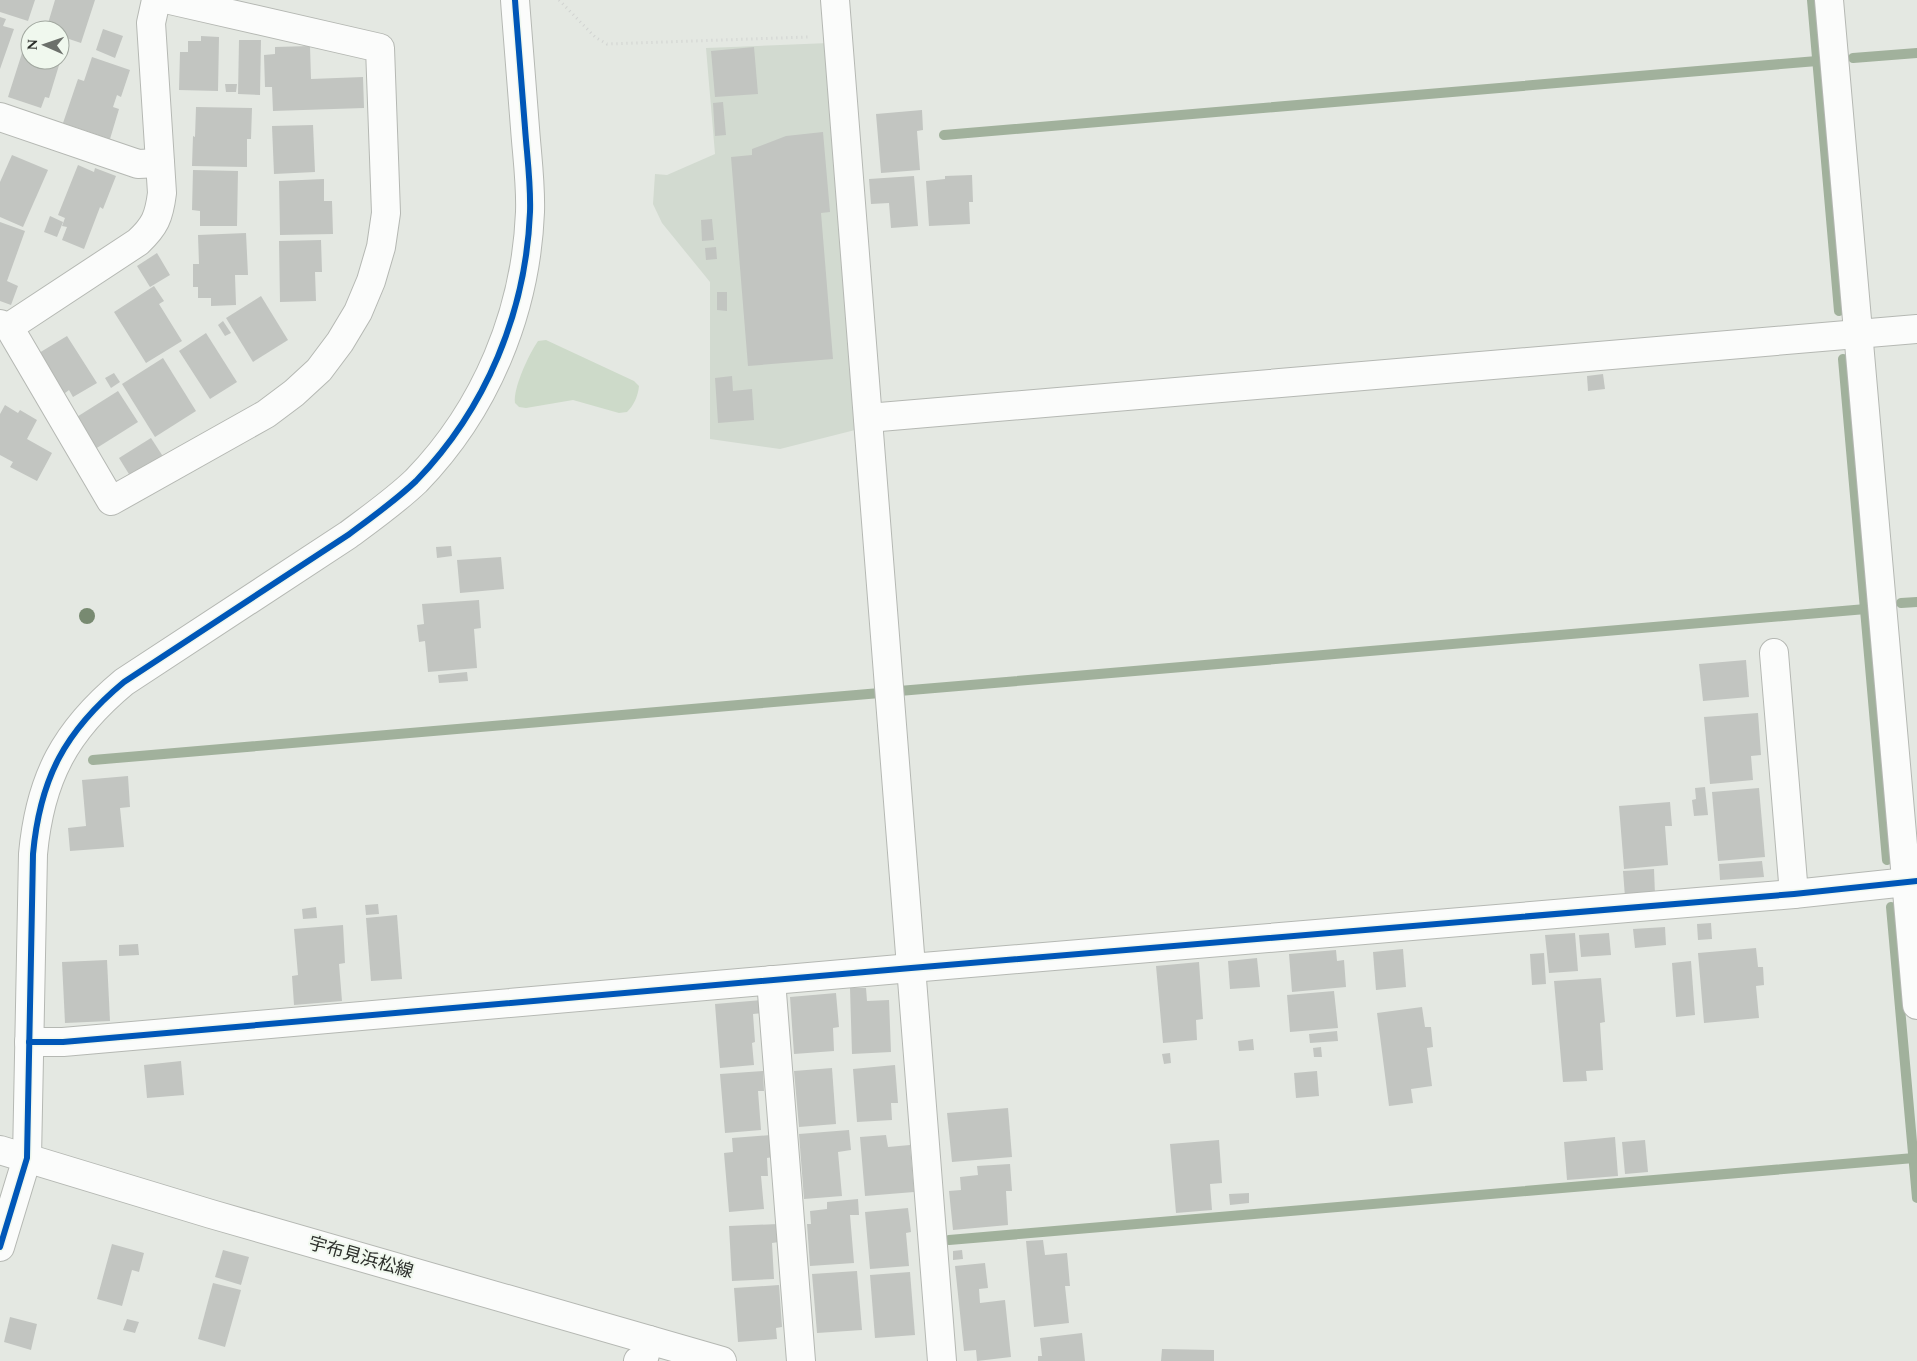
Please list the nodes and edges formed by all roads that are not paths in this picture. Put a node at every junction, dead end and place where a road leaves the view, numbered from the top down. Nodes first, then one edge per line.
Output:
1 (156, 0) edge
2 (170, 0) edge
3 (515, 0) edge
4 (835, 0) edge
5 (1829, 0) edge
6 (0, 118) edge
7 (160, 162) junction
8 (4, 325) edge
9 (1917, 329) edge
10 (1858, 334) junction
11 (868, 418) junction
12 (1774, 653) dead end
13 (1912, 881) edge
14 (1794, 894) junction
15 (911, 968) junction
16 (772, 980) junction
17 (1917, 1005) edge
18 (29, 1042) junction
19 (0, 1150) edge
20 (27, 1158) junction
21 (0, 1247) edge
22 (644, 1350) edge
23 (722, 1361) edge
24 (801, 1361) edge
25 (942, 1361) edge

1 - 7 street
2 - 8 street
3 - 18 street
4 - 11 street
5 - 10 street
6 - 7 street
7 - 8 street
9 - 10 street
10 - 11 street
10 - 13 street
11 - 15 street
12 - 14 street
13 - 14 street
13 - 17 street
14 - 15 street
15 - 16 street
15 - 25 street
16 - 18 street
16 - 24 street
18 - 20 street
19 - 20 street, 宇布見浜松線
20 - 21 street
20 - 22 street, 宇布見浜松線
22 - 23 street, 宇布見浜松線

